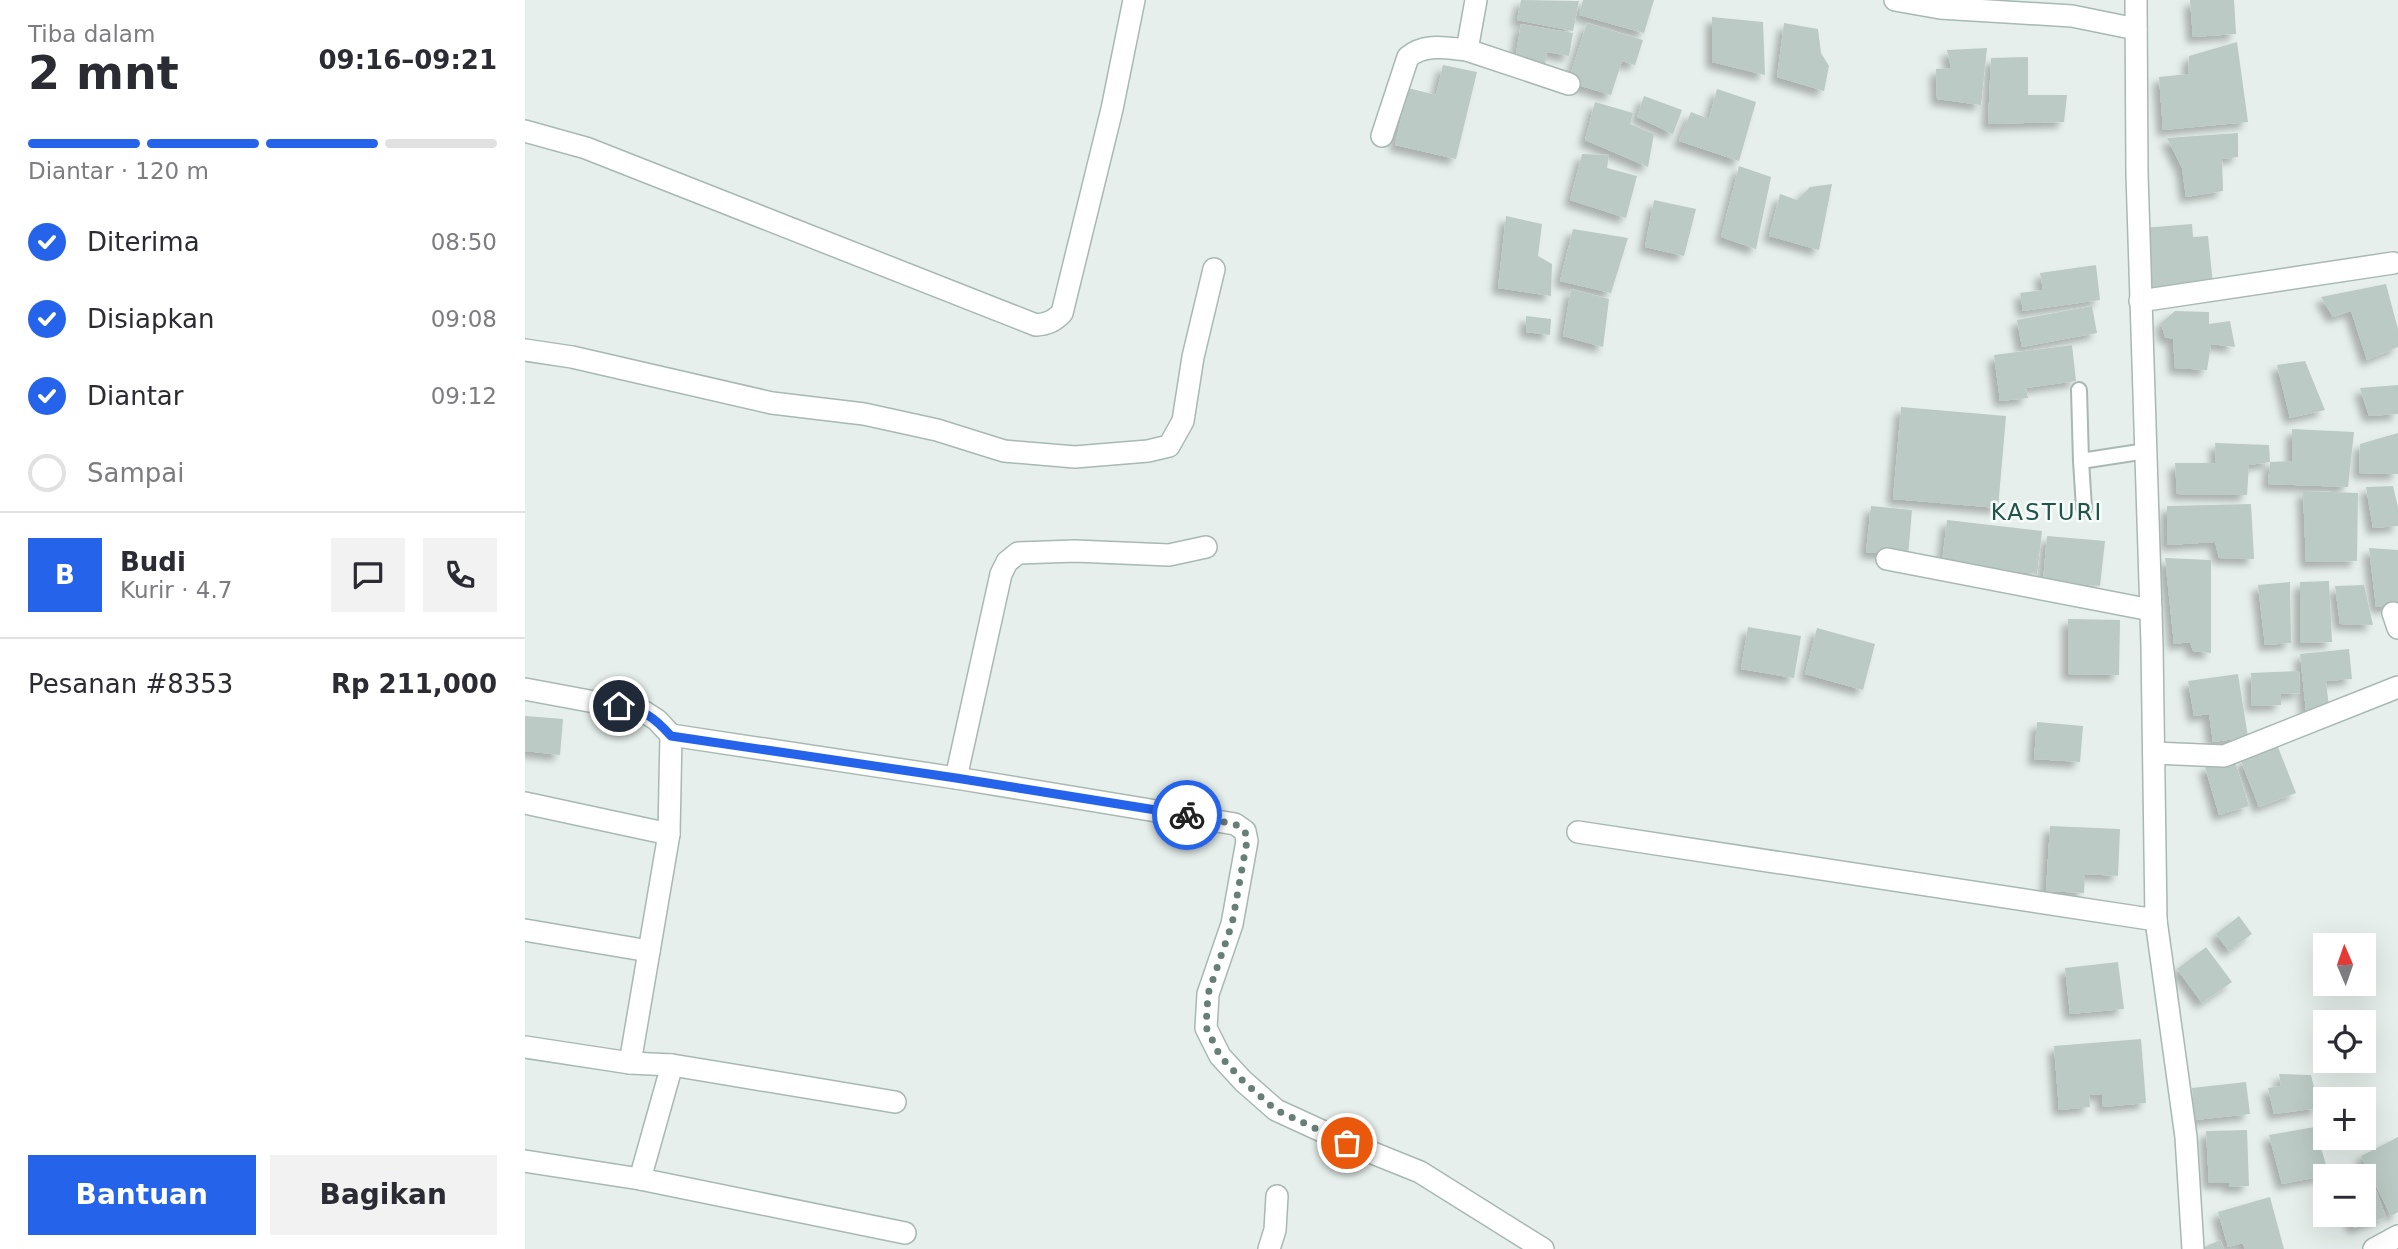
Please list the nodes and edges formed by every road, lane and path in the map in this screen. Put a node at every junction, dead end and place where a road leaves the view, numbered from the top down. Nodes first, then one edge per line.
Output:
1 (1134, 0) edge
2 (1476, 0) edge
3 (1895, 0) edge
4 (2136, 0) edge
5 (2136, 29) junction
6 (1467, 50) junction
7 (1569, 84) dead end
8 (525, 131) edge
9 (1382, 136) dead end
10 (2393, 263) dead end
11 (1214, 269) dead end
12 (2140, 301) junction
13 (525, 351) edge
14 (2079, 390) dead end
15 (2146, 451) junction
16 (2081, 461) junction
17 (2084, 508) dead end
18 (1206, 547) dead end
19 (1887, 559) dead end
20 (2151, 610) junction
21 (2398, 687) edge
22 (525, 689) edge
23 (671, 736) junction
24 (2154, 754) junction
25 (956, 778) junction
26 (525, 803) edge
27 (1579, 832) dead end
28 (669, 834) junction
29 (2156, 920) junction
30 (525, 930) edge
31 (649, 951) junction
32 (525, 1047) edge
33 (631, 1063) junction
34 (671, 1065) junction
35 (895, 1102) dead end
36 (525, 1161) edge
37 (640, 1179) junction
38 (1277, 1196) dead end
39 (905, 1233) dead end
40 (2398, 1236) edge
41 (1269, 1249) edge
42 (1543, 1249) edge
43 (2193, 1249) edge
44 (2374, 1249) edge

1 - 8 street
2 - 6 street
3 - 5 street
4 - 5 street
5 - 12 street
6 - 7 street
6 - 9 street
10 - 12 street
11 - 13 street
12 - 15 street
14 - 16 lane
15 - 16 lane
15 - 20 street
16 - 17 lane
18 - 25 street
19 - 20 street
20 - 24 street
21 - 24 street
22 - 23 street
23 - 25 street
23 - 28 street
24 - 29 street
25 - 42 street
26 - 28 street
27 - 29 street
28 - 31 street
29 - 43 street
30 - 31 street
31 - 33 street
32 - 33 street
33 - 34 street
34 - 35 street
34 - 37 street
36 - 37 street
37 - 39 street
38 - 41 street
40 - 44 street

